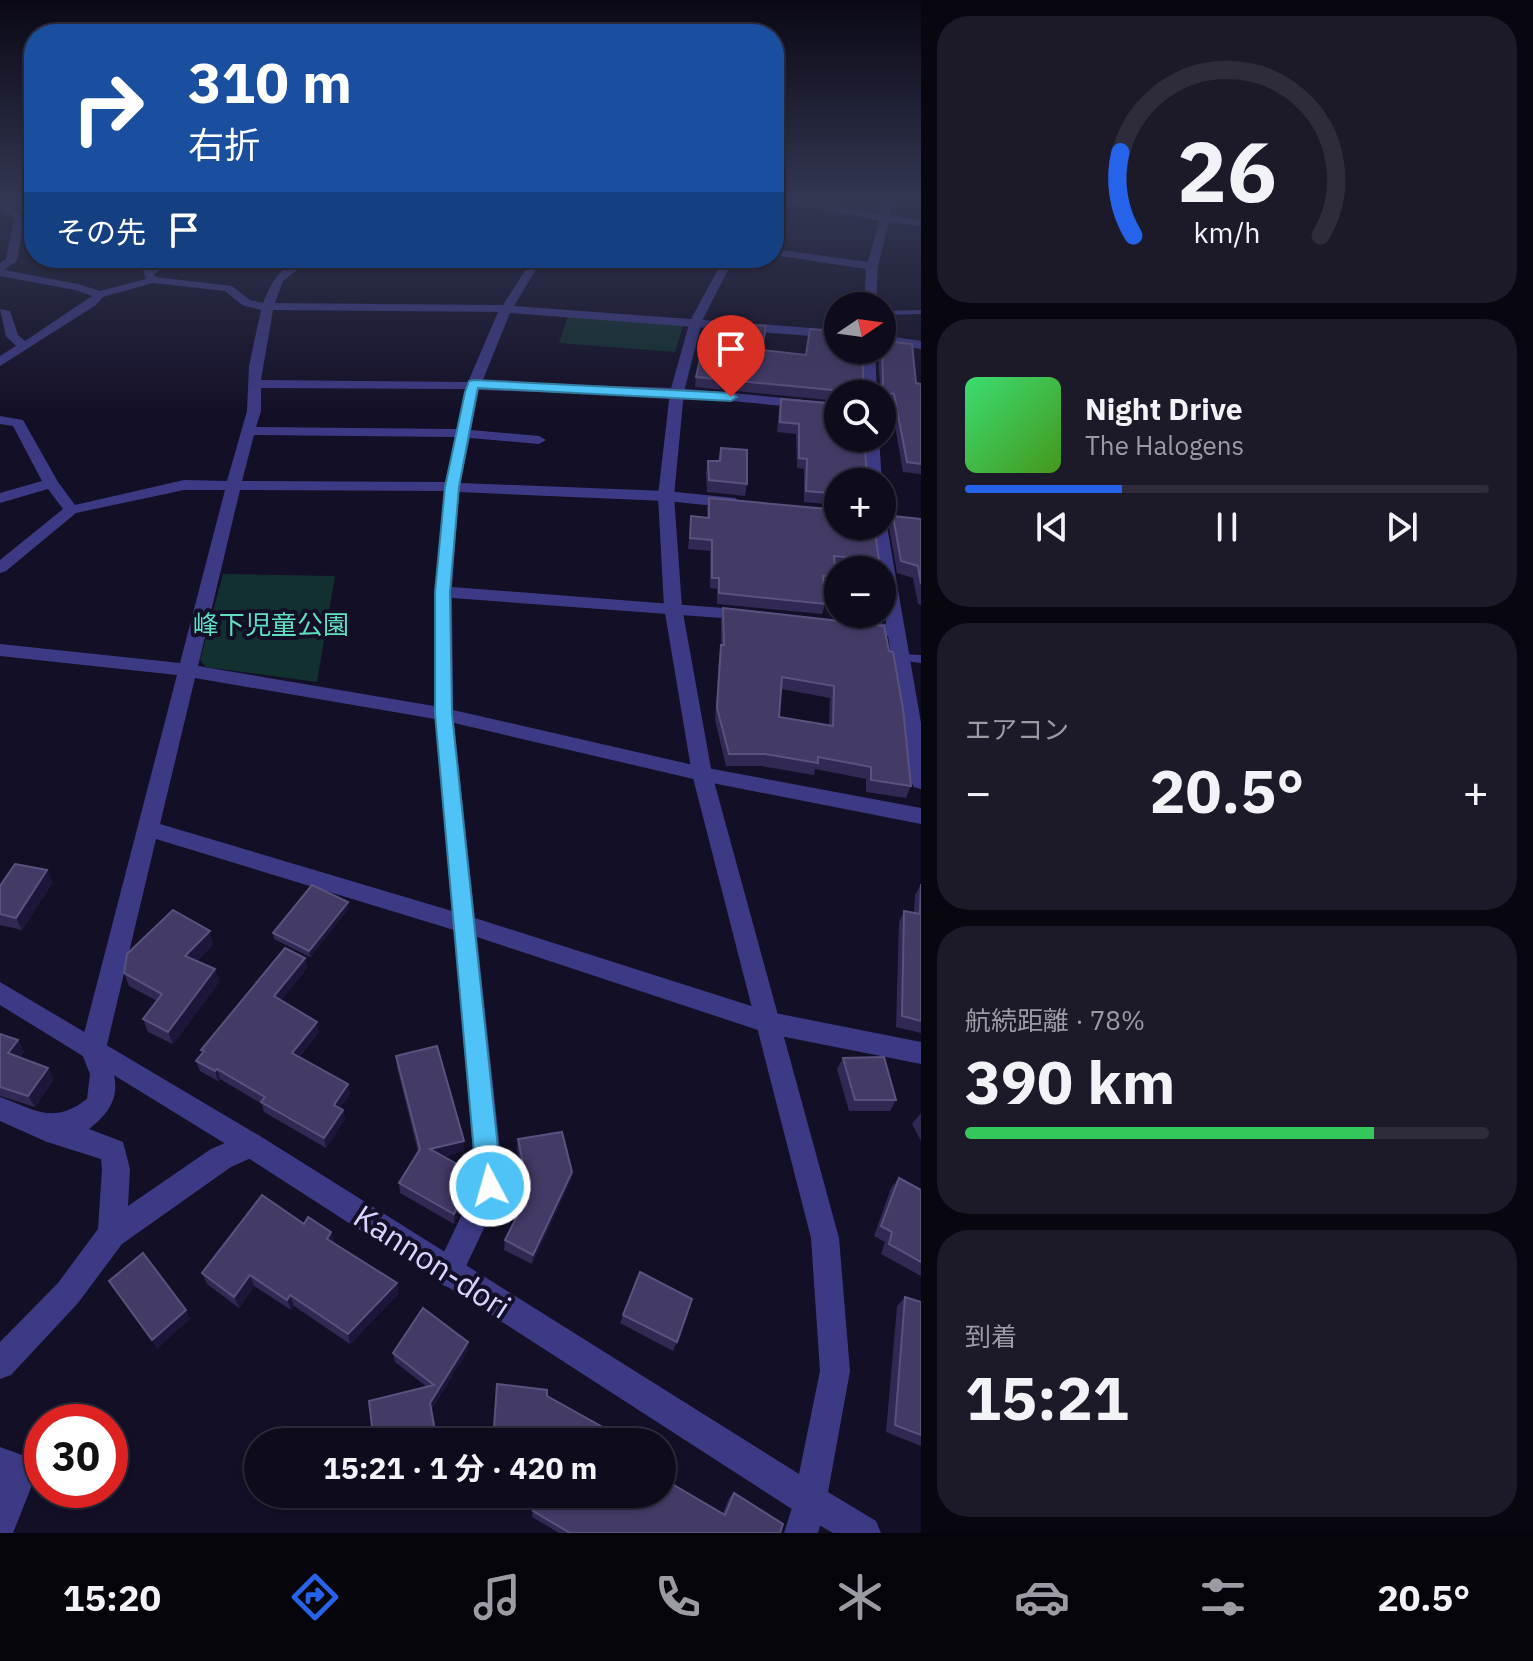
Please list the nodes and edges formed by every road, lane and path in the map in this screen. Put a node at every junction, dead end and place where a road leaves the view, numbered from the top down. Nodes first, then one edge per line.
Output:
1 (8, 273) edge
2 (147, 273) edge
3 (287, 273) edge
4 (529, 273) edge
5 (721, 273) edge
6 (153, 280) junction
7 (99, 295) junction
8 (268, 307) junction
9 (505, 309) junction
10 (921, 312) edge
11 (0, 313) edge
12 (896, 313) edge
13 (696, 321) junction
14 (824, 333) edge
15 (896, 341) edge
16 (921, 345) edge
17 (24, 347) junction
18 (0, 362) edge
19 (254, 384) junction
20 (474, 384) junction
21 (677, 392) junction
22 (824, 406) edge
23 (0, 420) edge
24 (248, 431) junction
25 (462, 433) junction
26 (539, 440) dead end
27 (51, 483) junction
28 (236, 484) junction
29 (452, 487) junction
30 (666, 496) junction
31 (0, 498) edge
32 (744, 504) edge
33 (71, 510) junction
34 (887, 540) edge
35 (0, 568) edge
36 (443, 592) junction
37 (673, 607) junction
38 (762, 617) edge
39 (866, 628) edge
40 (896, 631) junction
41 (0, 650) edge
42 (901, 658) junction
43 (921, 659) edge
44 (189, 670) junction
45 (444, 714) junction
46 (702, 774) junction
47 (921, 782) edge
48 (921, 816) edge
49 (150, 829) junction
50 (465, 924) junction
51 (0, 992) edge
52 (770, 1023) junction
53 (93, 1049) junction
54 (921, 1053) edge
55 (0, 1109) edge
56 (47, 1129) junction
57 (251, 1145) junction
58 (112, 1234) junction
59 (448, 1273) junction
60 (0, 1364) edge
61 (0, 1463) edge
62 (810, 1501) junction
63 (0, 1523) edge
64 (801, 1533) edge
65 (864, 1533) edge

1 - 7 street
2 - 6 street
3 - 8 street
4 - 9 street
5 - 13 street
6 - 7 street
6 - 8 street
7 - 17 street
8 - 9 street
8 - 19 street
9 - 13 street
9 - 20 street
10 - 12 lane
11 - 17 street
13 - 14 street
13 - 21 street
15 - 16 street
17 - 18 street
19 - 20 street
19 - 24 street
20 - 21 street
20 - 25 street
21 - 22 street
21 - 30 street
23 - 27 street
24 - 25 street
24 - 28 street
25 - 26 street
25 - 29 street
27 - 31 street
27 - 33 street
28 - 29 street
28 - 33 street
28 - 44 street
29 - 30 street
29 - 36 street
30 - 32 street
30 - 37 street
33 - 35 street
34 - 40 street
36 - 37 street
36 - 45 street
37 - 38 street
37 - 46 street
39 - 40 street
40 - 42 street
41 - 44 street
42 - 43 lane
42 - 47 street
44 - 45 street
44 - 49 street
45 - 46 street
45 - 50 street
46 - 48 street
46 - 52 street
49 - 50 street
49 - 53 street
50 - 52 street
50 - 59 street
51 - 53 street, Kannon-dori
52 - 54 street
52 - 62 street
53 - 56 street
53 - 57 street, Kannon-dori
55 - 56 street
56 - 58 street
57 - 58 street
57 - 59 street, Kannon-dori
58 - 60 street
59 - 62 street, Kannon-dori
61 - 63 street
62 - 64 street
62 - 65 street, Kannon-dori

